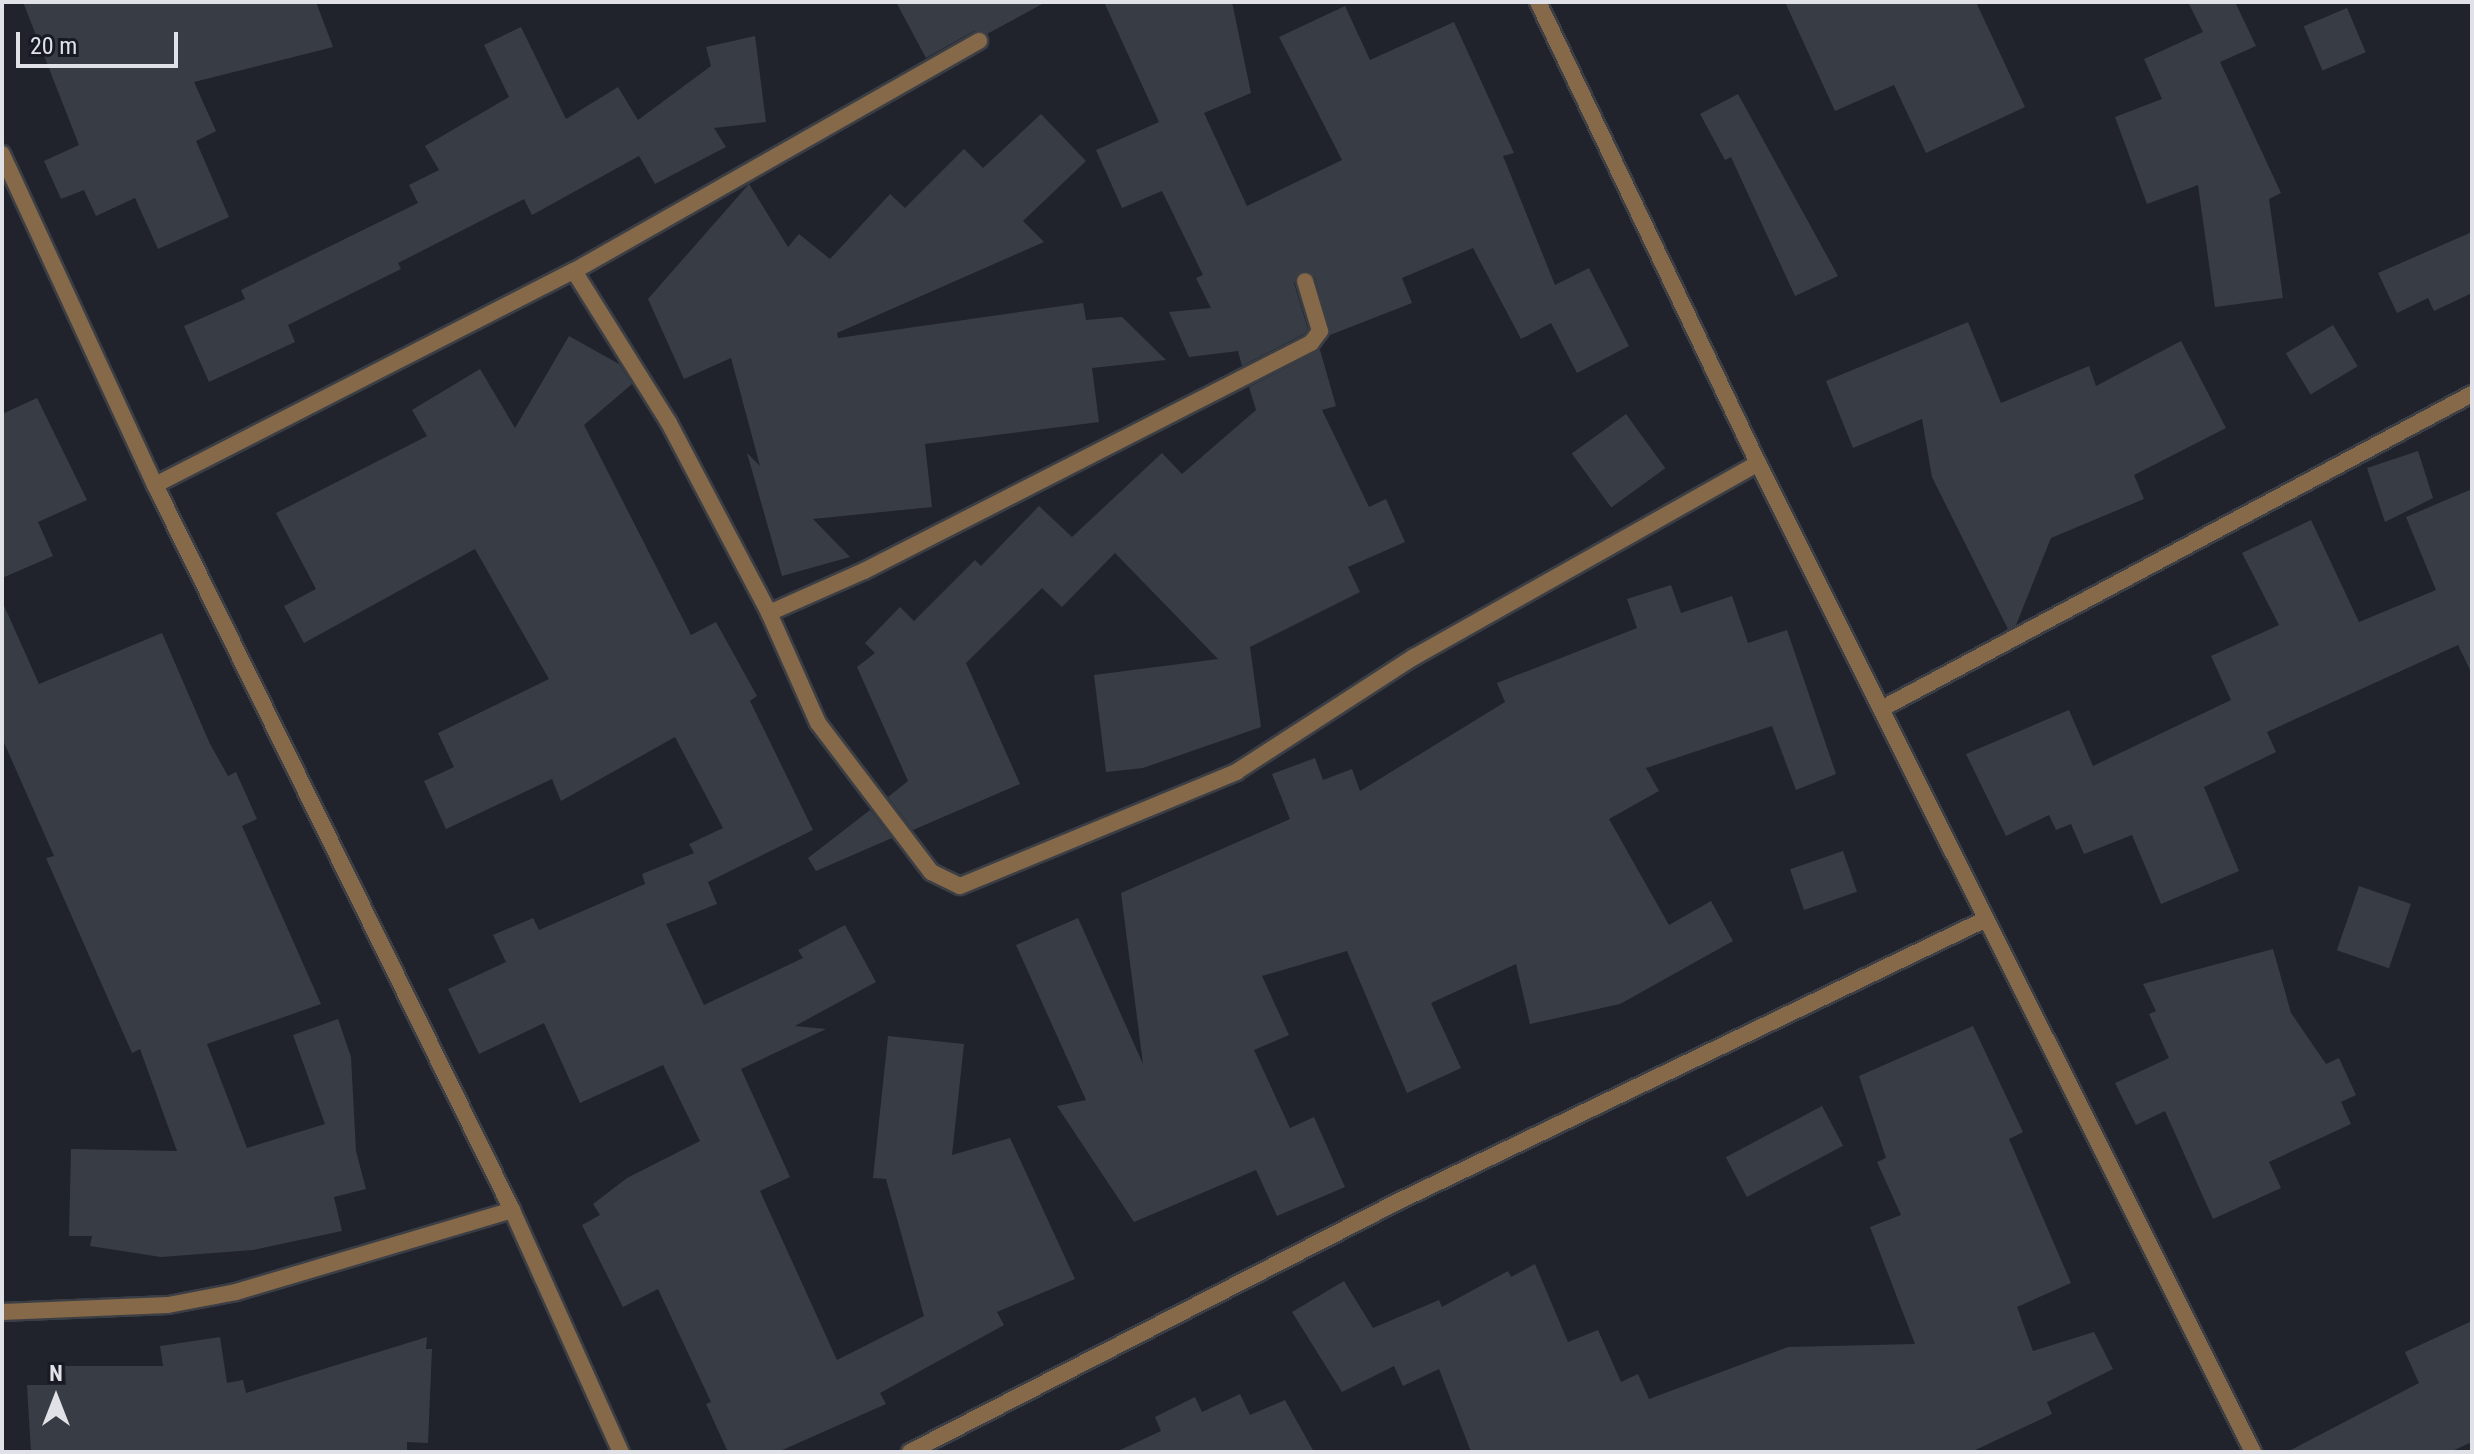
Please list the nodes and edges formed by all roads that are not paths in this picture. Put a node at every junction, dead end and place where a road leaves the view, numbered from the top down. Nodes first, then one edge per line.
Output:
1 (1538, 2) edge
2 (979, 41) dead end
3 (2, 154) edge
4 (574, 271) junction
5 (1305, 281) dead end
6 (2472, 394) edge
7 (1758, 463) junction
8 (155, 485) junction
9 (769, 613) junction
10 (1881, 709) junction
11 (1984, 920) junction
12 (512, 1210) junction
13 (2, 1312) edge
14 (621, 1452) edge
15 (910, 1452) edge
16 (2253, 1452) edge

1 - 7 street
2 - 4 street
3 - 8 street
4 - 8 street
4 - 9 street
5 - 9 street
6 - 10 street
7 - 9 street
7 - 10 street
8 - 12 street
10 - 11 street
11 - 15 street
11 - 16 street
12 - 13 street
12 - 14 street

